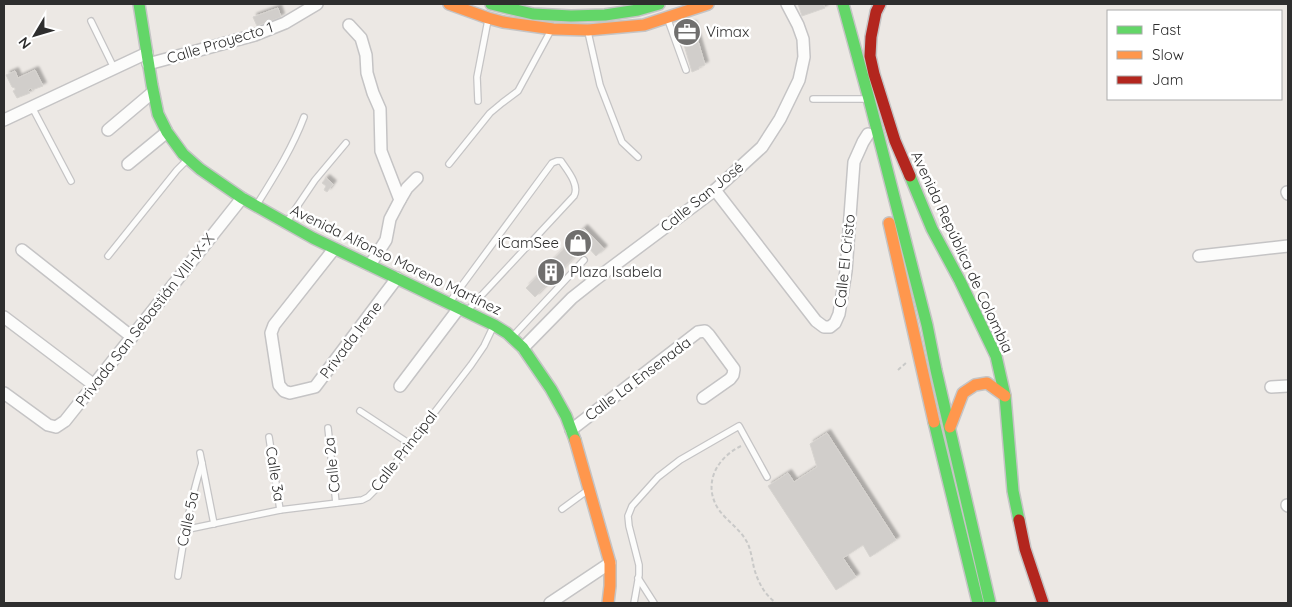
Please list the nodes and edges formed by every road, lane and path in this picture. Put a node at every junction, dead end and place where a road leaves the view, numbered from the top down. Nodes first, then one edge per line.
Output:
1 (139, 4) edge
2 (317, 4) edge
3 (448, 4) edge
4 (491, 4) edge
5 (660, 4) edge
6 (708, 4) edge
7 (787, 4) edge
8 (843, 4) edge
9 (880, 4) edge
10 (638, 7) edge
11 (488, 18) junction
12 (667, 18) junction
13 (92, 22) dead end
14 (349, 25) dead end
15 (644, 25) junction
16 (553, 28) junction
17 (588, 30) junction
18 (148, 59) junction
19 (114, 68) junction
20 (686, 70) dead end
21 (153, 92) junction
22 (813, 99) dead end
23 (870, 99) junction
24 (478, 101) dead end
25 (32, 107) junction
26 (304, 117) dead end
27 (4, 120) edge
28 (875, 121) junction
29 (108, 130) dead end
30 (167, 132) junction
31 (868, 134) junction
32 (346, 143) dead end
33 (638, 157) dead end
34 (189, 159) junction
35 (128, 164) dead end
36 (449, 164) dead end
37 (417, 178) dead end
38 (70, 181) dead end
39 (715, 190) junction
40 (882, 196) dead end
41 (242, 198) junction
42 (400, 200) junction
43 (256, 206) junction
44 (887, 215) dead end
45 (286, 223) junction
46 (1288, 246) edge
47 (334, 248) junction
48 (22, 250) dead end
49 (108, 256) dead end
50 (1199, 256) dead end
51 (584, 260) dead end
52 (370, 266) junction
53 (397, 278) junction
54 (458, 307) junction
55 (4, 317) edge
56 (494, 325) junction
57 (132, 337) junction
58 (512, 338) junction
59 (523, 348) junction
60 (94, 385) junction
61 (400, 386) dead end
62 (1288, 386) edge
63 (1271, 387) dead end
64 (4, 393) edge
65 (1004, 396) junction
66 (703, 398) dead end
67 (360, 411) dead end
68 (950, 427) junction
69 (328, 428) dead end
70 (571, 430) junction
71 (269, 437) dead end
72 (748, 442) junction
73 (410, 444) junction
74 (200, 453) dead end
75 (202, 463) junction
76 (767, 476) dead end
77 (589, 490) junction
78 (336, 502) junction
79 (562, 509) dead end
80 (280, 510) junction
81 (214, 524) junction
82 (184, 530) junction
83 (610, 563) junction
84 (178, 576) dead end
85 (638, 578) junction
86 (989, 598) edge
87 (550, 603) edge
88 (608, 603) edge
89 (634, 603) edge
90 (654, 603) edge
91 (776, 603) edge
92 (978, 603) edge
93 (998, 603) edge
94 (1043, 603) edge

1 - 18 main road, Avenida Alfonso Moreno Martínez
2 - 18 street, Calle Proyecto 1
3 - 11 main road
4 - 10 main road
5 - 10 main road
6 - 12 main road
7 - 39 street, Calle San José
8 - 23 main road
9 - 65 main road, Avenida República de Colombia
10 - 15 street
11 - 16 main road
11 - 24 lane
12 - 15 main road
12 - 20 lane
13 - 19 lane
14 - 42 street
15 - 17 main road
16 - 17 main road
16 - 36 lane
17 - 33 lane
18 - 19 street, Calle Proyecto 1
18 - 21 main road, Avenida Alfonso Moreno Martínez
19 - 25 street, Calle Proyecto 1
21 - 29 street
21 - 30 main road, Avenida Alfonso Moreno Martínez
22 - 23 lane
23 - 28 main road
25 - 27 street, Calle Proyecto 1
25 - 38 lane
26 - 43 lane
28 - 31 main road
28 - 68 main road
30 - 34 main road, Avenida Alfonso Moreno Martínez
30 - 35 street
31 - 39 street, Calle El Cristo
31 - 40 main road
32 - 45 lane
34 - 41 main road, Avenida Alfonso Moreno Martínez
34 - 49 lane
37 - 42 street
39 - 59 street, Calle San José
41 - 43 main road, Avenida Alfonso Moreno Martínez
41 - 57 street, Privada San Sebastián VIII-IX-X
42 - 52 street
43 - 45 main road, Avenida Alfonso Moreno Martínez
44 - 92 main road
45 - 47 main road, Avenida Alfonso Moreno Martínez
46 - 50 street
47 - 52 main road, Avenida Alfonso Moreno Martínez
47 - 53 street, Privada Irene
48 - 57 street
51 - 58 lane
52 - 53 main road, Avenida Alfonso Moreno Martínez
53 - 54 main road, Avenida Alfonso Moreno Martínez
54 - 54 lane
54 - 56 main road, Avenida Alfonso Moreno Martínez
54 - 61 street
55 - 60 street
56 - 58 main road, Avenida Alfonso Moreno Martínez
56 - 73 lane, Calle Principal
57 - 60 street, Privada San Sebastián VIII-IX-X
58 - 59 main road, Avenida Alfonso Moreno Martínez
59 - 70 main road, Avenida Alfonso Moreno Martínez
60 - 64 street, Privada San Sebastián VIII-IX-X
62 - 63 street
65 - 68 main road
65 - 94 main road, Avenida República de Colombia
66 - 70 street, Calle La Ensenada
67 - 73 lane
68 - 86 main road
69 - 78 lane, Calle 2a
70 - 77 main road, Avenida Alfonso Moreno Martínez
71 - 80 lane, Calle 3a
72 - 76 lane
72 - 85 lane
72 - 91 path
73 - 78 lane, Calle Principal
74 - 75 lane
75 - 81 lane
75 - 82 lane, Calle 5a
77 - 79 lane
77 - 83 main road, Avenida Alfonso Moreno Martínez
78 - 80 lane, Calle Principal
80 - 81 lane, Calle Principal
81 - 82 lane, Calle Principal
82 - 84 lane, Calle 5a
83 - 87 street
83 - 88 main road, Avenida Alfonso Moreno Martínez
85 - 89 lane
85 - 90 lane
86 - 93 main road

